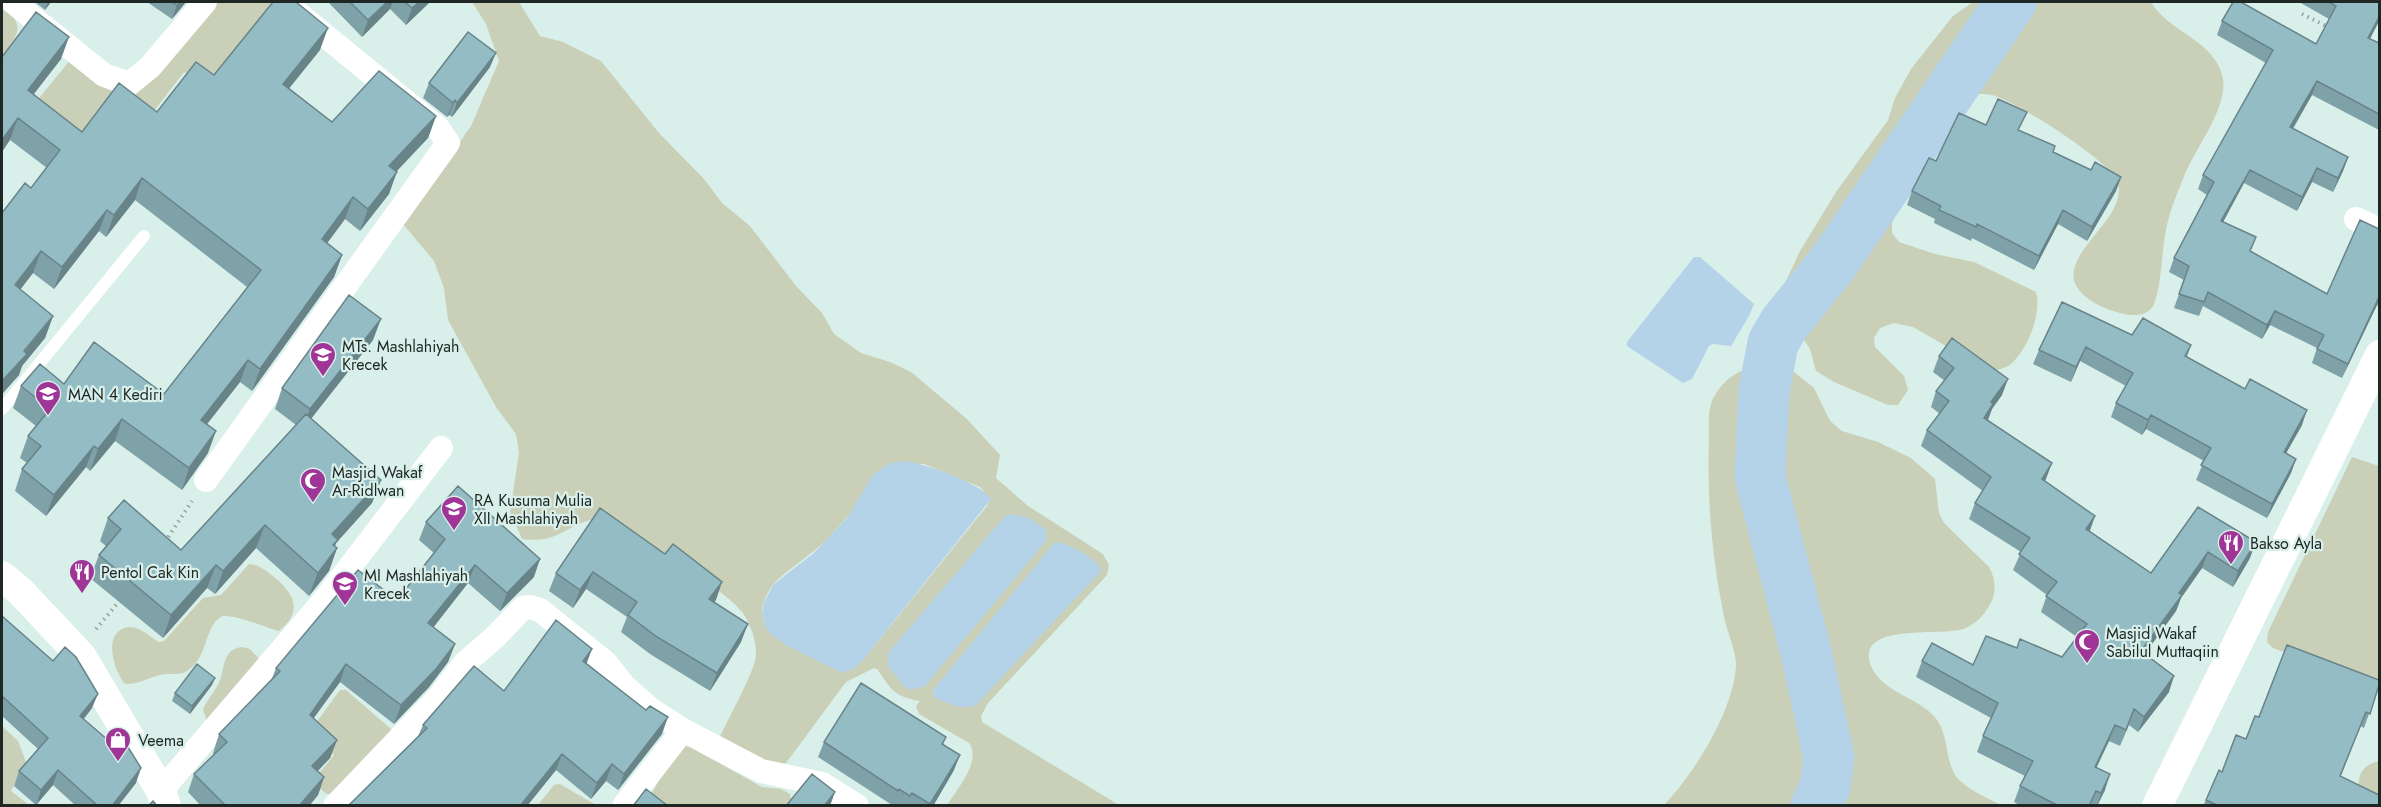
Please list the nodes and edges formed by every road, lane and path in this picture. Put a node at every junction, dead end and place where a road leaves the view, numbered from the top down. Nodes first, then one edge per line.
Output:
1 (14, 2) edge
2 (205, 2) edge
3 (284, 2) edge
4 (2302, 14) dead end
5 (2332, 29) edge
6 (2356, 219) dead end
7 (2379, 230) edge
8 (144, 236) dead end
9 (2379, 355) edge
10 (2, 409) edge
11 (441, 448) dead end
12 (206, 480) joint
13 (162, 547) edge
14 (2, 576) edge
15 (129, 590) edge
16 (77, 652) junction
17 (683, 730) junction
18 (163, 798) edge
19 (335, 806) edge
20 (624, 806) edge
21 (857, 806) edge
22 (2157, 806) edge

1 - 2 street
3 - 12 street
4 - 5 path
6 - 7 street
8 - 10 lane
9 - 22 street
11 - 18 street
12 - 13 path
14 - 16 street
15 - 16 path
16 - 18 street
17 - 19 street
17 - 20 street
17 - 21 street

